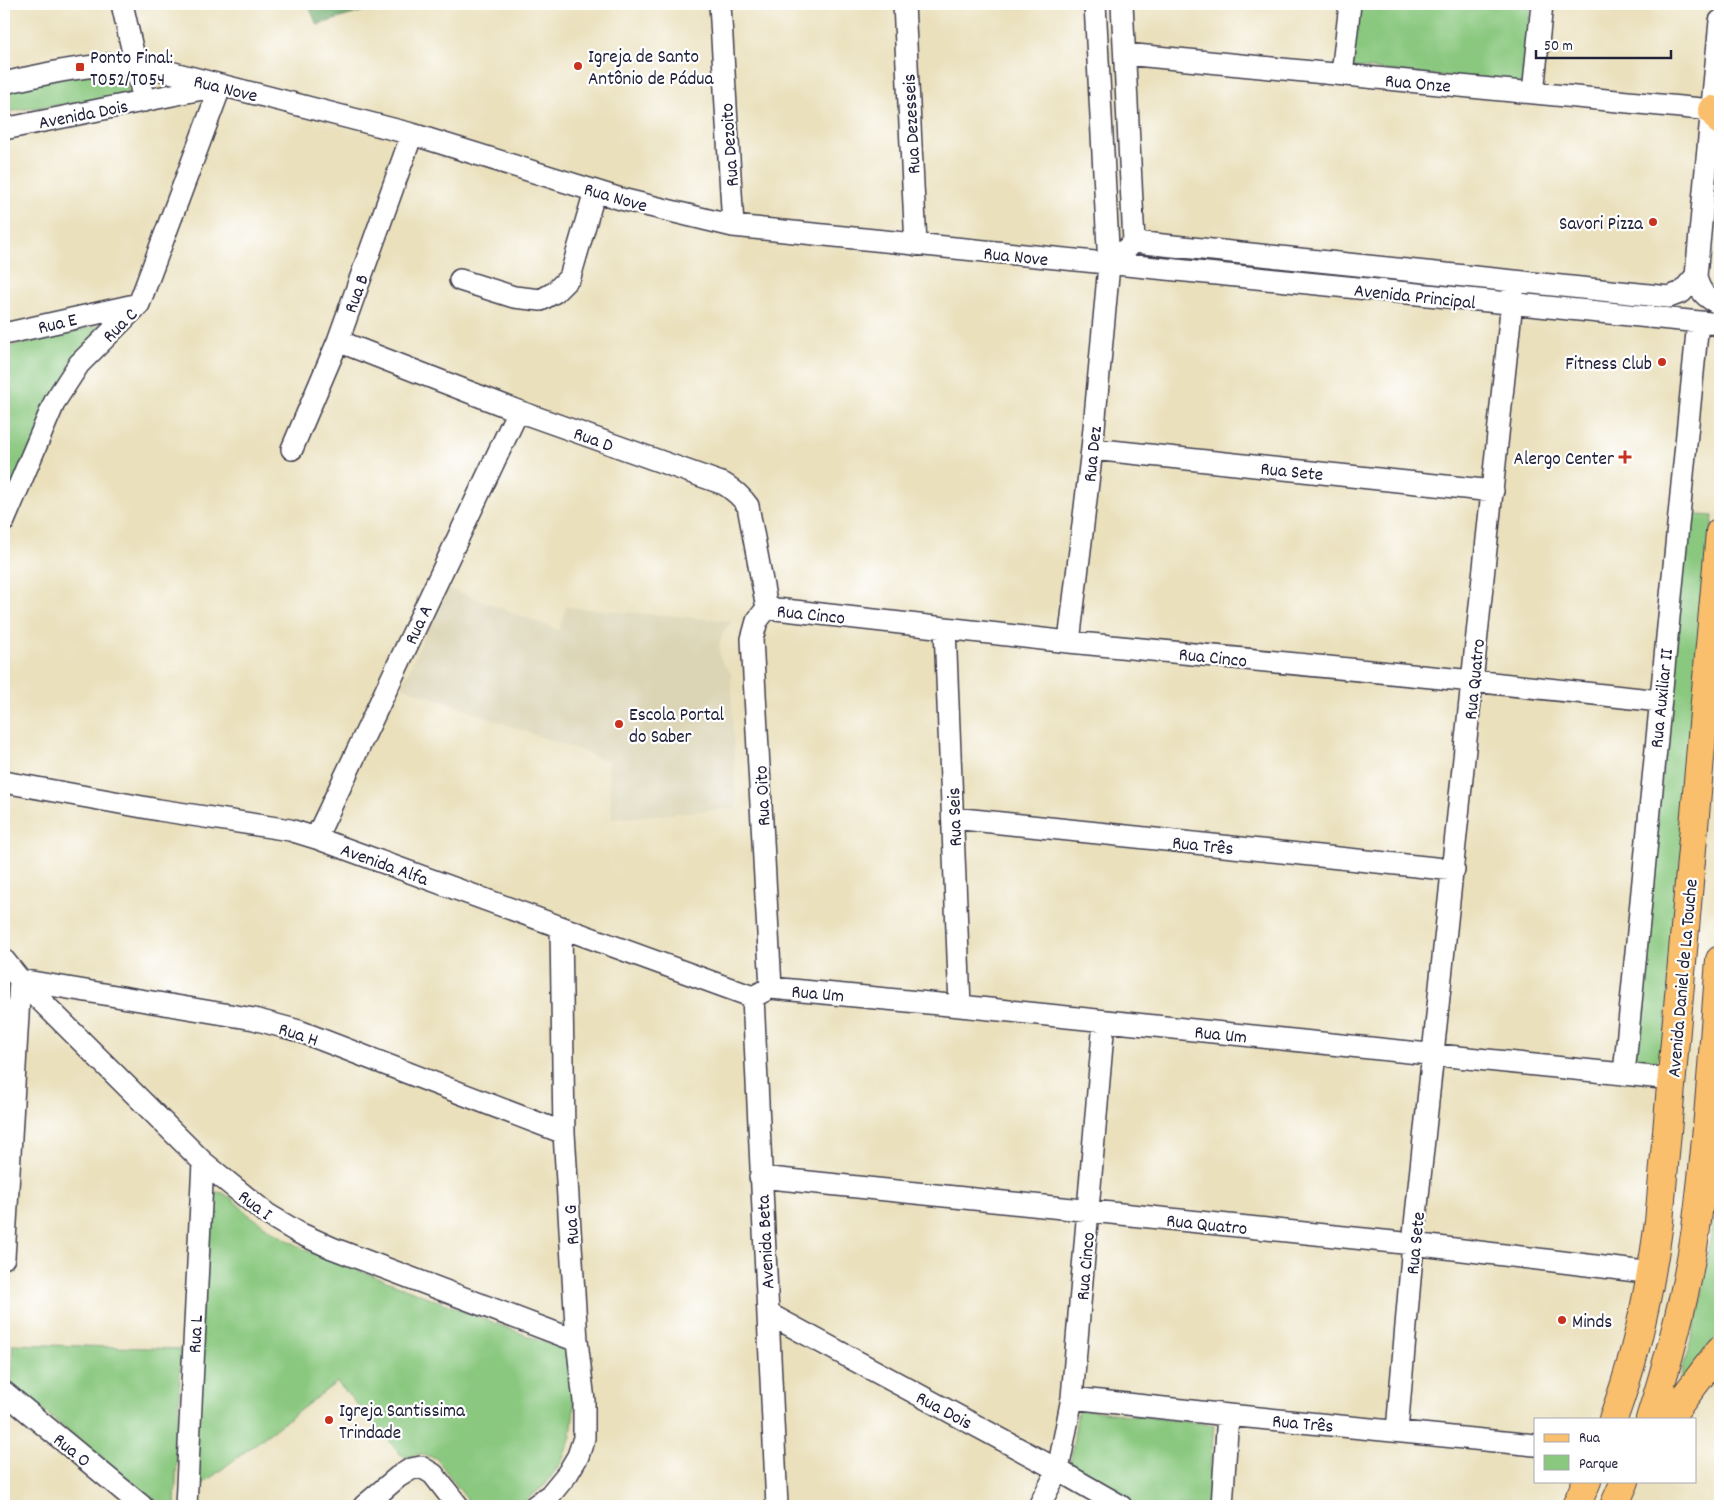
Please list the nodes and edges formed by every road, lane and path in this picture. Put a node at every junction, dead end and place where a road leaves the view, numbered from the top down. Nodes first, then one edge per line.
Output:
1 (122, 4) edge
2 (720, 4) edge
3 (904, 4) edge
4 (1095, 4) edge
5 (1122, 4) edge
6 (1350, 4) edge
7 (1542, 4) edge
8 (1720, 21) edge
9 (1125, 54) junction
10 (136, 63) junction
11 (1342, 74) junction
12 (4, 83) edge
13 (221, 85) junction
14 (1533, 92) junction
15 (144, 101) junction
16 (1716, 116) edge
17 (4, 129) edge
18 (412, 134) junction
19 (595, 191) junction
20 (734, 226) junction
21 (1134, 242) junction
22 (916, 245) junction
23 (1109, 264) junction
24 (1696, 276) junction
25 (460, 280) dead end
26 (1514, 282) junction
27 (139, 304) junction
28 (1512, 304) junction
29 (1720, 304) edge
30 (1698, 322) junction
31 (1720, 324) edge
32 (4, 334) edge
33 (338, 341) junction
34 (518, 411) junction
35 (292, 449) dead end
36 (1092, 449) junction
37 (1492, 491) junction
38 (4, 521) edge
39 (1720, 532) edge
40 (767, 608) junction
41 (945, 628) junction
42 (1069, 642) junction
43 (1473, 681) junction
44 (1660, 702) junction
45 (4, 782) edge
46 (953, 818) junction
47 (316, 838) junction
48 (1454, 870) junction
49 (561, 927) junction
50 (4, 960) edge
51 (1720, 960) edge
52 (20, 980) junction
53 (762, 992) junction
54 (960, 1006) junction
55 (1104, 1021) junction
56 (1713, 1041) junction
57 (1434, 1055) junction
58 (1720, 1068) edge
59 (1624, 1074) junction
60 (1672, 1079) junction
61 (1715, 1104) edge
62 (1668, 1117) junction
63 (564, 1133) junction
64 (7, 1155) edge
65 (203, 1162) junction
66 (760, 1177) junction
67 (1089, 1211) junction
68 (1413, 1244) junction
69 (4, 1258) edge
70 (1653, 1272) junction
71 (769, 1314) junction
72 (577, 1341) junction
73 (1720, 1350) edge
74 (4, 1392) edge
75 (1072, 1398) junction
76 (1228, 1415) junction
77 (1613, 1418) edge
78 (1650, 1418) edge
79 (1669, 1418) edge
80 (1397, 1431) junction
81 (1534, 1445) edge
82 (1058, 1470) junction
83 (1588, 1482) edge
84 (1625, 1482) edge
85 (142, 1506) edge
86 (186, 1506) edge
87 (364, 1506) edge
88 (458, 1506) edge
89 (535, 1506) edge
90 (777, 1506) edge
91 (1039, 1506) edge
92 (1122, 1506) edge
93 (1222, 1506) edge
94 (1576, 1506) edge
95 (1614, 1506) edge

1 - 10 street
2 - 20 street, Rua Dezoito
3 - 22 street, Rua Dezesseis
4 - 23 street
5 - 9 street
6 - 11 street
7 - 14 street
8 - 16 street
9 - 11 street, Rua Onze
9 - 21 street
10 - 12 street
10 - 13 street, Rua Nove
10 - 15 street
11 - 14 street, Rua Onze
13 - 15 street, Avenida Dois
13 - 18 street, Rua Nove
13 - 27 street, Rua C
14 - 16 street, Rua Onze
15 - 17 street, Avenida Dois
16 - 24 street
18 - 19 street, Rua Nove
18 - 33 street, Rua B
19 - 20 street, Rua Nove
19 - 25 street
20 - 22 street, Rua Nove
21 - 23 street
21 - 26 street, Avenida Principal
22 - 23 street, Rua Nove
23 - 28 street, Avenida Principal
23 - 36 street, Rua Dez
24 - 26 street, Avenida Principal
24 - 29 street
26 - 28 street, Rua Quatro
27 - 32 street, Rua E
27 - 38 street, Rua C
28 - 30 street, Avenida Principal
28 - 37 street, Rua Quatro
30 - 31 street, Avenida Principal
30 - 44 street, Rua Auxiliar II
33 - 34 street, Rua D
33 - 35 street, Rua B
34 - 40 street, Rua D
34 - 47 street, Rua A
36 - 37 street, Rua Sete
36 - 42 street, Rua Dez
37 - 43 street, Rua Quatro
39 - 60 main road, Avenida Daniel de La Touche
40 - 41 street, Rua Cinco
40 - 53 street, Rua Oito
41 - 42 street, Rua Cinco
41 - 46 street, Rua Seis
42 - 43 street, Rua Cinco
43 - 44 street, Rua Cinco
43 - 48 street, Rua Quatro
44 - 59 street, Rua Auxiliar II
45 - 47 street, Avenida Alfa
46 - 48 street, Rua Três
46 - 54 street, Rua Seis
47 - 49 street, Avenida Alfa
48 - 57 street, Rua Quatro
49 - 53 street, Avenida Alfa
49 - 63 street, Rua G
50 - 52 street, Rua I
51 - 56 main road, Avenida Daniel de La Touche
52 - 63 street, Rua H
52 - 64 street
52 - 65 street, Rua I
53 - 54 street, Rua Um
53 - 66 street, Avenida Beta
54 - 55 street, Rua Um
55 - 57 street, Rua Um
55 - 67 street, Rua Cinco
56 - 58 main road
56 - 61 main road, Avenida Daniel de La Touche
57 - 59 street, Rua Um
57 - 68 street, Rua Sete
59 - 60 street, Rua Um
60 - 61 main road
60 - 62 main road, Avenida Daniel de La Touche
61 - 62 main road
61 - 78 main road, Avenida Daniel de La Touche
62 - 70 main road, Avenida Daniel de La Touche
63 - 72 street, Rua G
64 - 69 street
65 - 72 street, Rua I
65 - 86 street, Rua L
66 - 67 street, Rua Quatro
66 - 71 street, Avenida Beta
67 - 68 street, Rua Quatro
67 - 75 street, Rua Cinco
68 - 70 street, Rua Quatro
68 - 80 street, Rua Sete
70 - 77 main road, Avenida Daniel de La Touche
71 - 82 street, Rua Dois
71 - 90 street, Avenida Beta
72 - 89 street, Rua G
73 - 79 main road
74 - 85 street, Rua O
75 - 76 street, Rua Três
75 - 82 street, Rua Cinco
76 - 80 street, Rua Três
76 - 93 street
80 - 81 street, Rua Três
82 - 91 street, Rua Cinco
82 - 92 street, Rua Dois
83 - 94 main road
84 - 95 main road
87 - 88 street

